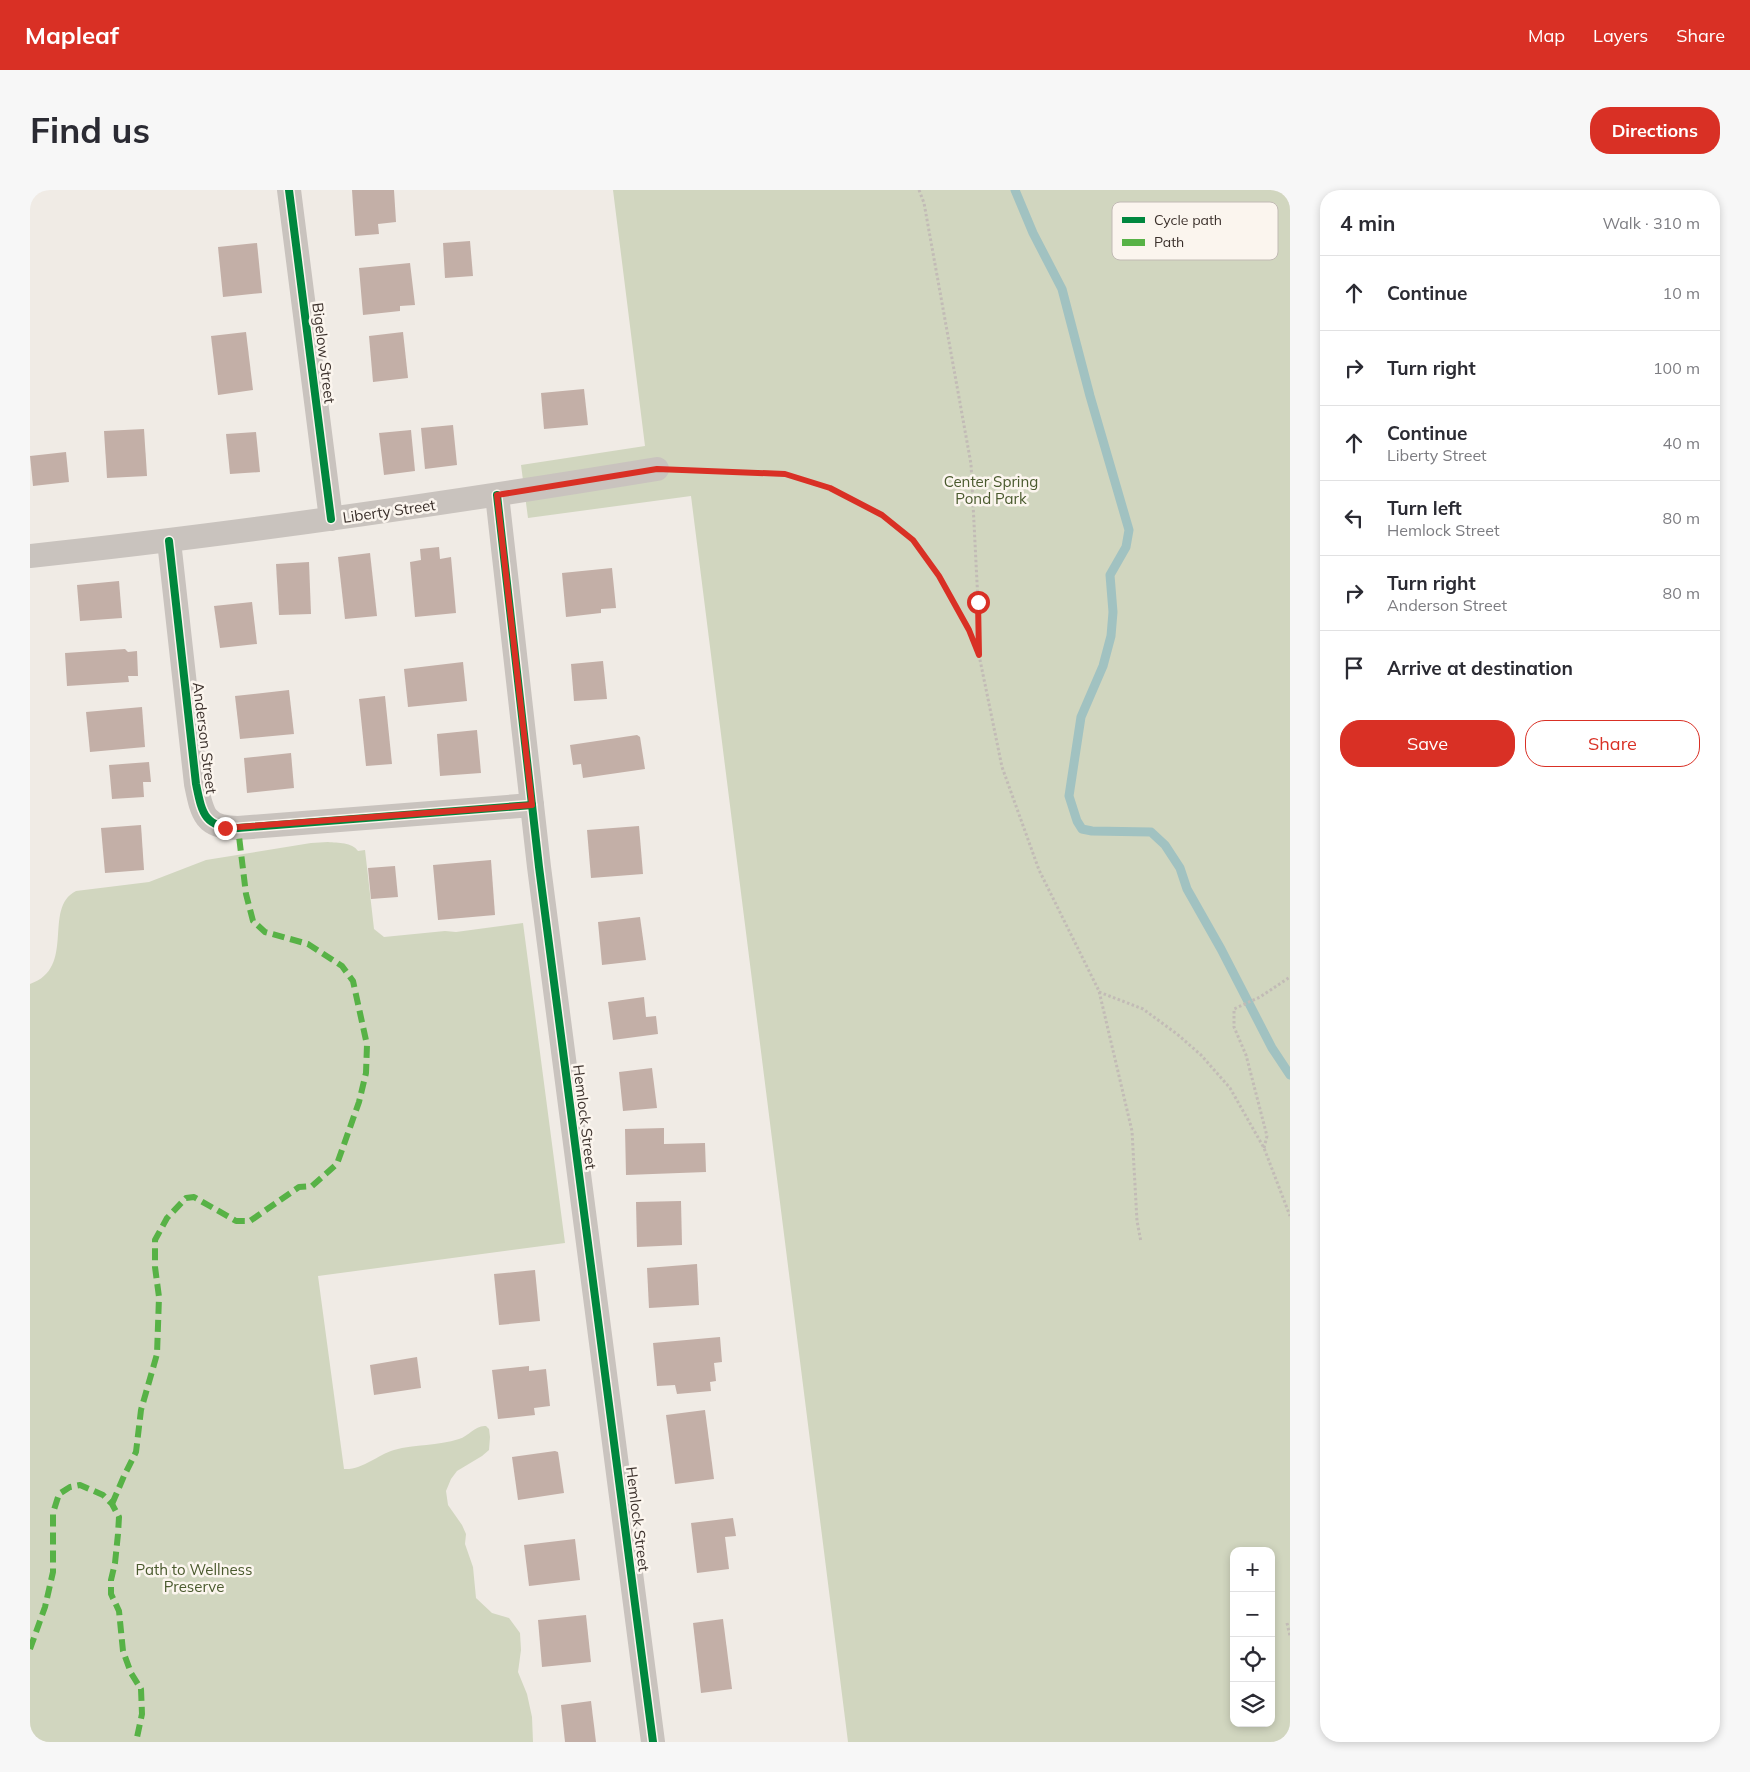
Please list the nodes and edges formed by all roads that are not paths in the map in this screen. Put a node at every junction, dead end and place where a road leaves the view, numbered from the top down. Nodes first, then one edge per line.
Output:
1 (290, 190) edge
2 (657, 469) road end
3 (497, 495) junction
4 (331, 519) junction
5 (169, 541) junction
6 (30, 556) edge
7 (532, 805) junction
8 (653, 1742) edge

1 - 4 street, Bigelow Street
2 - 3 street, Liberty Street
3 - 4 street, Liberty Street
3 - 7 street, Hemlock Street
4 - 5 street, Liberty Street
5 - 6 street, Liberty Street
5 - 7 street, Anderson Street
7 - 8 street, Hemlock Street

